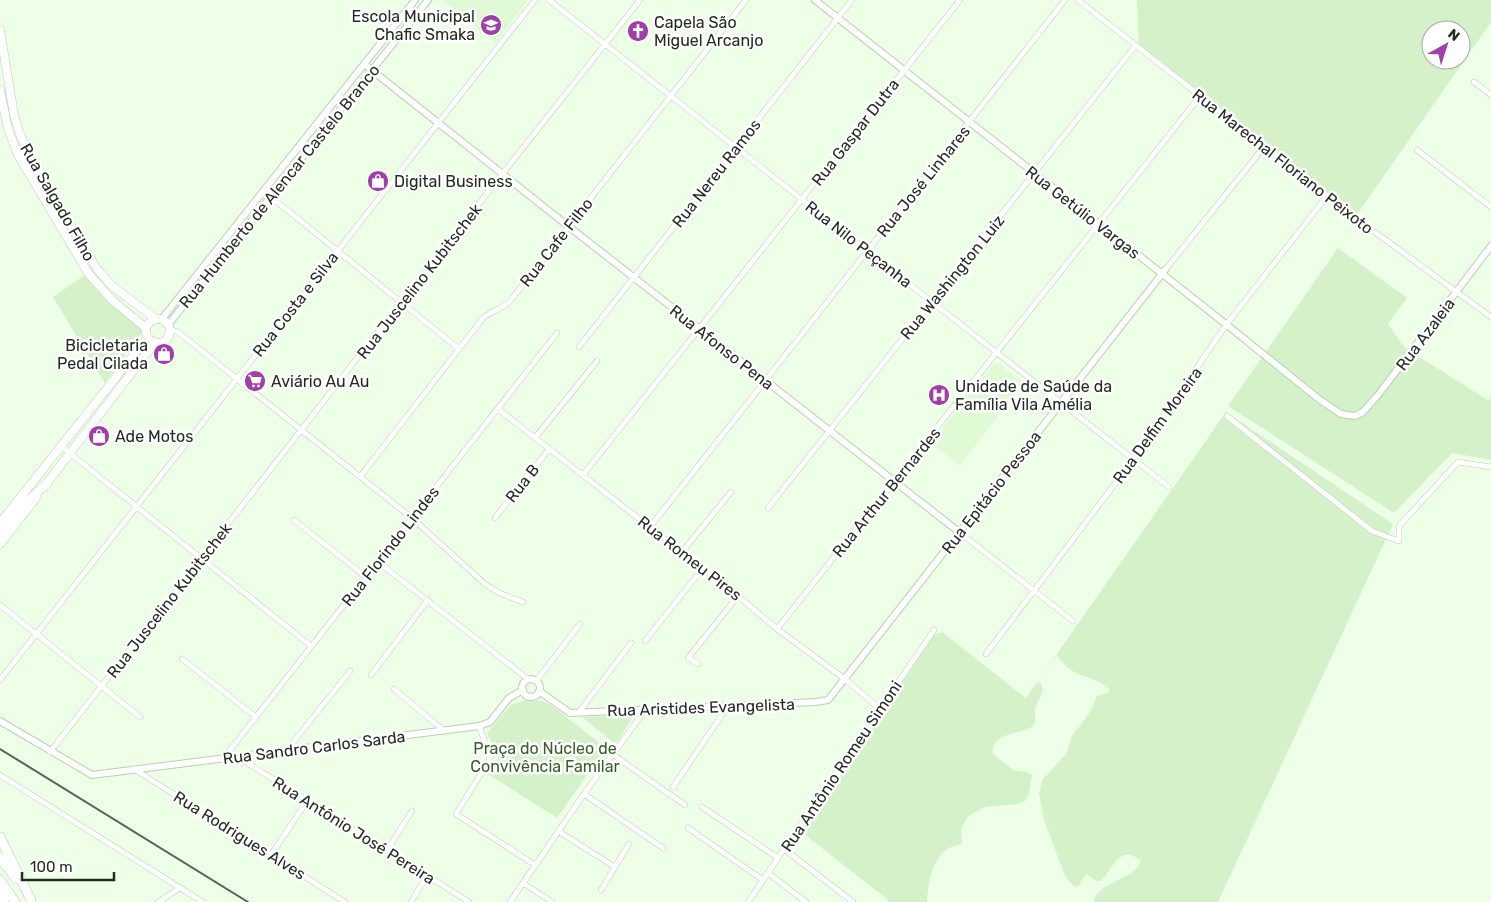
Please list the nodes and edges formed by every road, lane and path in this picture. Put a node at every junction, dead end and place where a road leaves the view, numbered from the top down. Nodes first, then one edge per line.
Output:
1 (415, 0) edge
2 (428, 0) edge
3 (535, 0) edge
4 (550, 0) edge
5 (640, 0) edge
6 (746, 0) edge
7 (815, 0) edge
8 (852, 0) edge
9 (960, 0) edge
10 (1065, 0) edge
11 (1078, 0) edge
12 (838, 18) junction
13 (0, 30) edge
14 (605, 44) junction
15 (1136, 45) junction
16 (364, 64) junction
17 (372, 70) junction
18 (904, 70) junction
19 (1474, 82) dead end
20 (0, 90) edge
21 (1491, 95) edge
22 (671, 96) junction
23 (1200, 96) junction
24 (438, 122) junction
25 (970, 122) junction
26 (736, 147) junction
27 (1264, 147) junction
28 (1417, 150) dead end
29 (1035, 173) junction
30 (502, 174) junction
31 (263, 191) junction
32 (1327, 196) junction
33 (270, 197) junction
34 (802, 200) junction
35 (1491, 207) edge
36 (1099, 224) junction
37 (568, 226) junction
38 (74, 231) junction
39 (65, 236) junction
40 (1491, 246) edge
41 (337, 251) junction
42 (867, 251) junction
43 (1164, 272) junction
44 (104, 277) junction
45 (633, 278) junction
46 (96, 283) junction
47 (1457, 292) junction
48 (401, 302) junction
49 (932, 302) junction
50 (1491, 317) edge
51 (158, 319) junction
52 (1227, 325) junction
53 (168, 327) junction
54 (146, 328) junction
55 (699, 329) junction
56 (556, 333) dead end
57 (148, 337) junction
58 (155, 342) junction
59 (579, 347) dead end
60 (459, 349) junction
61 (996, 353) junction
62 (596, 361) dead end
63 (237, 379) junction
64 (764, 381) junction
65 (1060, 403) junction
66 (498, 408) junction
67 (1227, 416) dead end
68 (1354, 416) joint
69 (302, 430) junction
70 (829, 432) junction
71 (535, 438) junction
72 (62, 447) junction
73 (549, 449) junction
74 (71, 454) junction
75 (1132, 460) junction
76 (1491, 467) edge
77 (583, 475) junction
78 (360, 477) junction
79 (894, 482) junction
80 (47, 483) junction
81 (1169, 487) dead end
82 (731, 492) dead end
83 (136, 507) junction
84 (768, 508) dead end
85 (412, 518) junction
86 (496, 518) dead end
87 (294, 520) dead end
88 (0, 523) edge
89 (650, 527) junction
90 (959, 532) junction
91 (0, 535) edge
92 (0, 544) edge
93 (682, 552) junction
94 (200, 559) junction
95 (378, 562) junction
96 (703, 568) junction
97 (366, 576) junction
98 (1034, 591) junction
99 (738, 596) junction
100 (428, 600) junction
101 (523, 602) dead end
102 (0, 605) edge
103 (1074, 621) dead end
104 (580, 624) dead end
105 (777, 629) junction
106 (934, 630) dead end
107 (36, 634) junction
108 (645, 642) dead end
109 (631, 644) dead end
110 (311, 646) junction
111 (986, 654) dead end
112 (182, 659) dead end
113 (698, 664) dead end
114 (350, 671) dead end
115 (371, 675) dead end
116 (845, 679) junction
117 (0, 680) edge
118 (528, 680) junction
119 (536, 681) junction
120 (101, 687) junction
121 (394, 689) dead end
122 (522, 690) junction
123 (539, 690) junction
124 (831, 698) joint
125 (728, 706) junction
126 (645, 710) junction
127 (880, 710) junction
128 (579, 712) junction
129 (256, 717) junction
130 (140, 718) dead end
131 (0, 721) edge
132 (478, 726) junction
133 (443, 730) junction
134 (287, 750) junction
135 (50, 752) junction
136 (612, 754) junction
137 (238, 757) junction
138 (223, 759) junction
139 (134, 769) junction
140 (0, 775) edge
141 (672, 787) dead end
142 (584, 794) junction
143 (307, 801) junction
144 (684, 805) dead end
145 (702, 807) dead end
146 (412, 811) dead end
147 (688, 828) dead end
148 (558, 831) junction
149 (0, 837) edge
150 (629, 844) dead end
151 (0, 848) edge
152 (663, 848) dead end
153 (784, 849) junction
154 (387, 850) junction
155 (271, 855) junction
156 (0, 857) edge
157 (778, 858) junction
158 (534, 866) junction
159 (615, 867) junction
160 (768, 873) junction
161 (427, 876) junction
162 (0, 880) edge
163 (763, 880) junction
164 (523, 883) junction
165 (180, 888) junction
166 (601, 890) dead end
167 (0, 893) edge
168 (2, 901) edge
169 (31, 901) edge
170 (15, 902) edge
171 (158, 902) edge
172 (203, 902) edge
173 (345, 902) edge
174 (411, 902) edge
175 (469, 902) edge
176 (510, 902) edge
177 (552, 902) edge
178 (748, 902) edge
179 (806, 902) edge
180 (853, 902) edge

1 - 16 street, Rua Humberto de Alencar Castelo Branco
2 - 17 street, Rua Humberto de Alencar Castelo Branco
3 - 24 street, Rua Costa e Silva
4 - 14 street, Rua Nilo Peçanha
5 - 14 street, Rua Juscelino Kubitschek
6 - 22 street, Rua Cafe Filho
7 - 12 street, Rua Getúlio Vargas
8 - 12 street, Rua Nereu Ramos
9 - 18 street, Rua Gaspar Dutra
10 - 25 street, Rua José Linhares
11 - 15 street, Rua Marechal Floriano Peixoto
12 - 18 street, Rua Getúlio Vargas
12 - 26 street, Rua Nereu Ramos
13 - 38 main road, Rua Salgado Filho
14 - 22 street, Rua Nilo Peçanha
14 - 30 street, Rua Juscelino Kubitschek
15 - 23 street, Rua Marechal Floriano Peixoto
15 - 29 street, Rua Washington Luiz
16 - 17 street, Rua Afonso Pena
16 - 31 street, Rua Humberto de Alencar Castelo Branco
17 - 24 street, Rua Afonso Pena
17 - 33 street, Rua Humberto de Alencar Castelo Branco
18 - 25 street, Rua Getúlio Vargas
18 - 34 street, Rua Gaspar Dutra
19 - 21 street
20 - 39 main road, Rua Salgado Filho
22 - 26 street, Rua Nilo Peçanha
22 - 37 street, Rua Cafe Filho
23 - 27 street, Rua Marechal Floriano Peixoto
23 - 36 street, Rua Arthur Bernardes
24 - 30 street, Rua Afonso Pena
24 - 41 street, Rua Costa e Silva
25 - 29 street, Rua Getúlio Vargas
25 - 42 street, Rua José Linhares
26 - 34 street, Rua Nilo Peçanha
26 - 45 street, Rua Nereu Ramos
27 - 32 street, Rua Marechal Floriano Peixoto
27 - 43 street, Rua Epitácio Pessoa
28 - 35 street
29 - 36 street, Rua Getúlio Vargas
29 - 49 street, Rua Washington Luiz
30 - 37 street, Rua Afonso Pena
30 - 48 street, Rua Juscelino Kubitschek
31 - 33 street
31 - 51 street, Rua Humberto de Alencar Castelo Branco
32 - 47 street, Rua Marechal Floriano Peixoto
32 - 52 street, Rua Delfim Moreira
33 - 41 street
33 - 53 street, Rua Humberto de Alencar Castelo Branco
34 - 42 street, Rua Nilo Peçanha
34 - 55 street, Rua Gaspar Dutra
36 - 43 street, Rua Getúlio Vargas
36 - 61 street, Rua Arthur Bernardes
37 - 45 street, Rua Afonso Pena
37 - 60 street, Rua Cafe Filho
38 - 39 main road
38 - 44 main road, Rua Salgado Filho
39 - 46 main road, Rua Salgado Filho
40 - 47 street, Rua Azaleia
41 - 48 street
41 - 63 street, Rua Costa e Silva
42 - 49 street, Rua Nilo Peçanha
42 - 64 street, Rua José Linhares
43 - 52 street, Rua Getúlio Vargas
43 - 65 street, Rua Epitácio Pessoa
44 - 46 main road
44 - 51 main road, Rua Salgado Filho
45 - 55 street, Rua Afonso Pena
45 - 59 street, Rua Nereu Ramos
46 - 54 main road, Rua Salgado Filho
47 - 50 street, Rua Marechal Floriano Peixoto
47 - 68 street, Rua Azaleia
48 - 60 street
48 - 69 street, Rua Juscelino Kubitschek
49 - 61 street, Rua Nilo Peçanha
49 - 70 street, Rua Washington Luiz
51 - 53 main road
51 - 54 main road
52 - 68 street, Rua Getúlio Vargas
52 - 75 street, Rua Delfim Moreira
53 - 58 main road
53 - 63 street
54 - 57 main road
55 - 64 street, Rua Afonso Pena
55 - 77 street, Rua Gaspar Dutra
56 - 66 street, Rua Florindo Lindes
57 - 58 main road
57 - 72 main road
58 - 74 main road
60 - 78 street, Rua Cafe Filho
61 - 65 street, Rua Nilo Peçanha
61 - 79 street, Rua Arthur Bernardes
62 - 71 street
63 - 69 street
63 - 83 street, Rua Costa e Silva
64 - 70 street, Rua Afonso Pena
64 - 89 street, Rua José Linhares
65 - 75 street, Rua Nilo Peçanha
65 - 90 street, Rua Epitácio Pessoa
66 - 71 street, Rua Romeu Pires
66 - 85 street, Rua Florindo Lindes
67 - 76 street
69 - 78 street
69 - 94 street, Rua Juscelino Kubitschek
70 - 79 street, Rua Afonso Pena
70 - 84 street, Rua Washington Luiz
71 - 73 street, Rua Romeu Pires
72 - 74 street
72 - 88 main road
73 - 77 street, Rua Romeu Pires
73 - 86 street, Rua B
74 - 80 main road
74 - 83 street
75 - 81 street, Rua Nilo Peçanha
75 - 98 street, Rua Delfim Moreira
77 - 89 street, Rua Romeu Pires
78 - 85 street
79 - 90 street, Rua Afonso Pena
79 - 105 street, Rua Arthur Bernardes
80 - 91 highway
80 - 92 main road
82 - 93 street
83 - 94 street
83 - 107 street, Rua Costa e Silva
85 - 95 street, Rua Florindo Lindes
85 - 101 street
87 - 97 street
89 - 93 street, Rua Romeu Pires
90 - 98 street, Rua Afonso Pena
90 - 116 street, Rua Epitácio Pessoa
93 - 96 street, Rua Romeu Pires
94 - 110 street
94 - 120 street, Rua Juscelino Kubitschek
95 - 97 street, Rua Florindo Lindes
95 - 100 street
96 - 99 street, Rua Romeu Pires
96 - 108 street
97 - 110 street, Rua Florindo Lindes
98 - 103 street, Rua Afonso Pena
98 - 111 street, Rua Delfim Moreira
99 - 105 street, Rua Romeu Pires
99 - 113 street
100 - 115 street
100 - 118 street
102 - 107 street
104 - 119 street
105 - 116 street, Rua Romeu Pires
106 - 127 street, Rua Antônio Romeu Simoni
107 - 117 street, Rua Costa e Silva
107 - 120 street
109 - 128 street
110 - 129 street, Rua Florindo Lindes
112 - 129 street
114 - 134 street
116 - 124 street, Rua Epitácio Pessoa
116 - 127 street, Rua Romeu Pires
118 - 119 street
118 - 122 street
119 - 123 street
120 - 130 street
120 - 135 street, Rua Juscelino Kubitschek
121 - 133 street
122 - 123 street
122 - 132 street, Rua Sandro Carlos Sarda
123 - 128 street, Rua Aristides Evangelista
124 - 125 street, Rua Aristides Evangelista
125 - 126 street, Rua Aristides Evangelista
125 - 141 street
126 - 128 street, Rua Aristides Evangelista
126 - 136 street
127 - 153 street, Rua Antônio Romeu Simoni
129 - 138 street, Rua Florindo Lindes
131 - 135 street
132 - 133 street, Rua Sandro Carlos Sarda
132 - 158 street
133 - 134 street, Rua Sandro Carlos Sarda
134 - 137 street, Rua Sandro Carlos Sarda
135 - 139 street, Rua Sandro Carlos Sarda
136 - 142 street
136 - 144 street
137 - 138 street, Rua Sandro Carlos Sarda
137 - 143 street, Rua Antônio José Pereira
138 - 139 street, Rua Sandro Carlos Sarda
139 - 155 street, Rua Rodrigues Alves
140 - 165 street
142 - 148 street
142 - 152 street
143 - 154 street, Rua Antônio José Pereira
143 - 155 street
145 - 157 street
146 - 154 street
147 - 163 street
148 - 158 street
148 - 159 street
149 - 169 highway
150 - 159 street
151 - 169 highway
153 - 157 street, Rua Antônio Romeu Simoni
153 - 180 street
154 - 161 street, Rua Antônio José Pereira
155 - 173 street, Rua Rodrigues Alves
156 - 169 highway
157 - 160 street, Rua Antônio Romeu Simoni
158 - 164 street
159 - 166 street
160 - 163 street, Rua Antônio Romeu Simoni
160 - 179 street
161 - 174 street
161 - 175 street, Rua Antônio José Pereira
162 - 170 highway
163 - 178 street, Rua Antônio Romeu Simoni
164 - 176 street
164 - 177 street
165 - 171 street
165 - 172 street
167 - 168 highway

